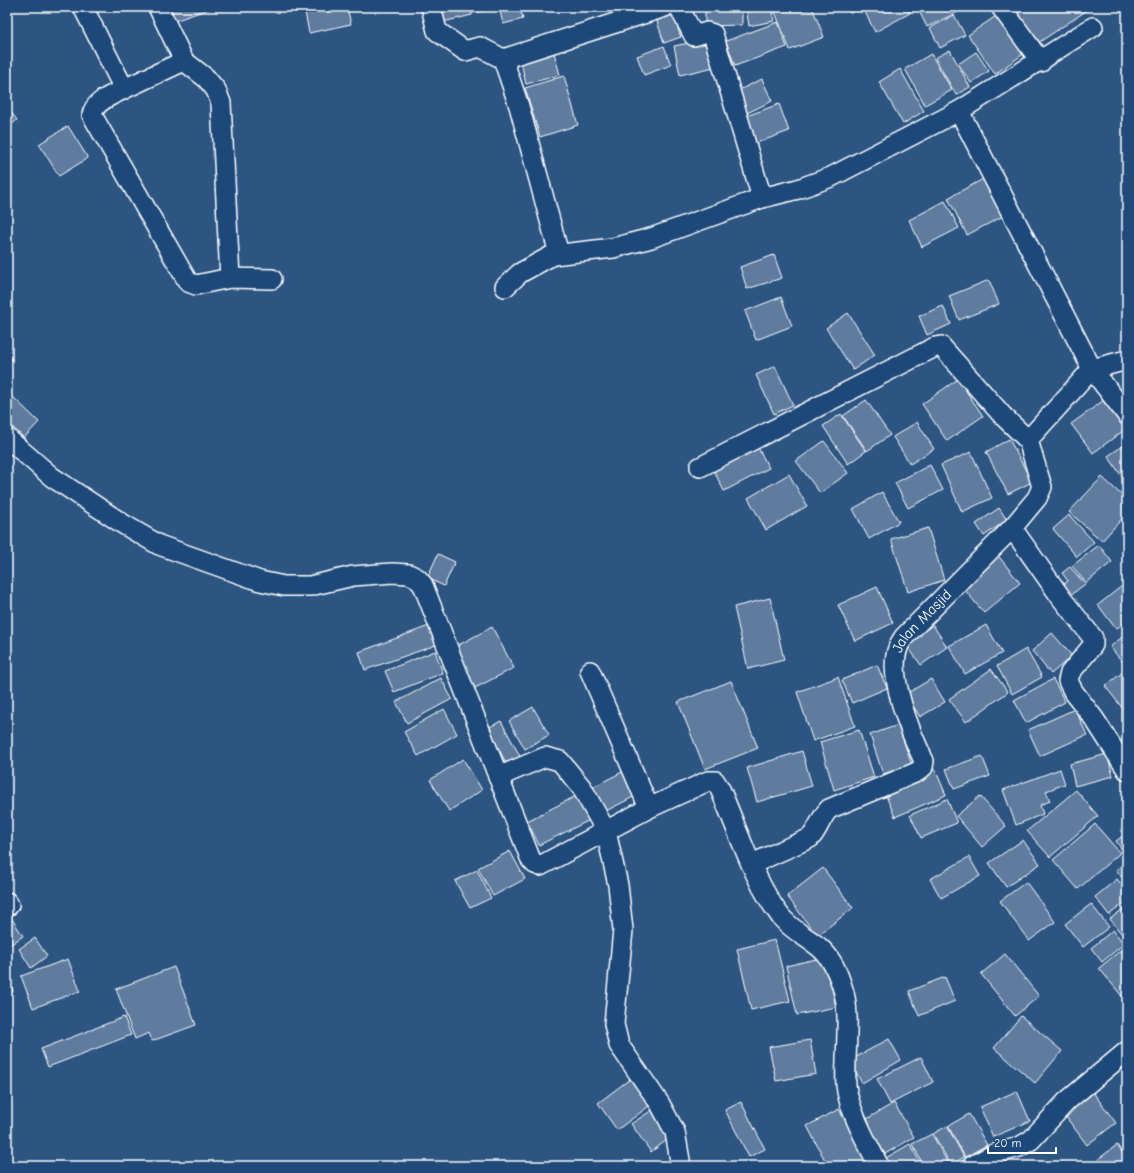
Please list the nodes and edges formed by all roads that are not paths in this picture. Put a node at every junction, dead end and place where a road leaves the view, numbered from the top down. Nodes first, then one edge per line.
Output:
1 (83, 7) edge
2 (158, 7) edge
3 (431, 7) edge
4 (665, 7) edge
5 (681, 7) edge
6 (1001, 7) edge
7 (1093, 27) dead end
8 (503, 60) junction
9 (184, 62) junction
10 (1040, 62) junction
11 (124, 89) junction
12 (959, 111) junction
13 (762, 198) junction
14 (559, 254) junction
15 (230, 278) junction
16 (272, 279) dead end
17 (505, 287) dead end
18 (1127, 360) edge
19 (1092, 369) junction
20 (1127, 415) edge
21 (7, 438) edge
22 (1028, 440) junction
23 (700, 467) dead end
24 (1012, 528) junction
25 (590, 671) dead end
26 (1127, 770) edge
27 (498, 777) junction
28 (649, 808) junction
29 (606, 831) junction
30 (752, 864) junction
31 (1127, 1051) edge
32 (681, 1166) edge
33 (879, 1166) edge
34 (972, 1166) edge

1 - 11 street
2 - 9 street
3 - 8 street
4 - 8 street
5 - 13 street
6 - 10 street
7 - 10 street
8 - 14 street
9 - 11 street
9 - 15 street
10 - 12 street
11 - 15 street
12 - 13 street
12 - 19 street
13 - 14 street
14 - 17 street
15 - 16 street
18 - 19 street
19 - 20 street
19 - 22 street
21 - 27 street
22 - 23 street
22 - 24 street, Jalan Masjid
24 - 26 street
24 - 30 street, Jalan Masjid
25 - 28 street
27 - 29 street
27 - 29 street
28 - 29 street
28 - 30 street
29 - 32 street
30 - 33 street
31 - 34 street

